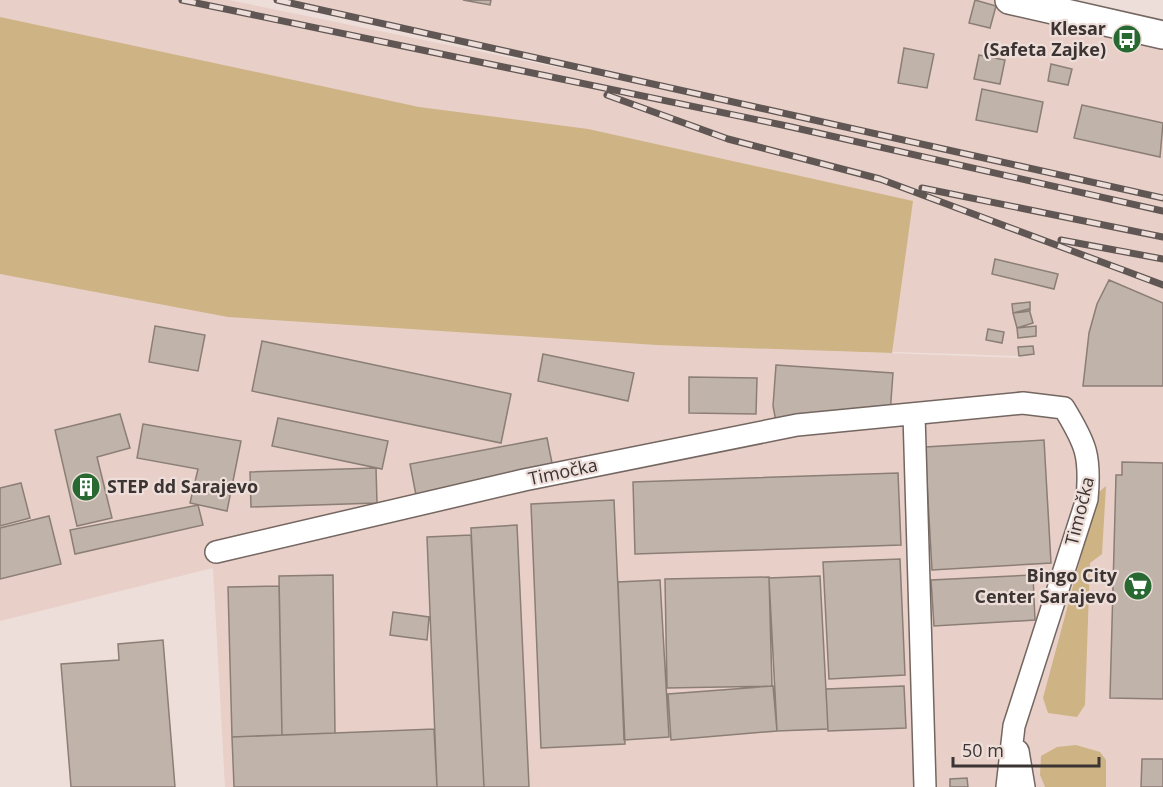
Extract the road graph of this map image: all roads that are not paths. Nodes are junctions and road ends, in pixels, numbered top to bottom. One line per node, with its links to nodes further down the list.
1 (1009, 0): 2 (main road)
2 (1052, 5): 3 (main road)
3 (1163, 36)
4 (915, 414): 5 (street, Timočka); 6 (street, Timočka); 7 (street)
5 (216, 552)
6 (1014, 726): 8 (street, Timočka); 9 (street, Timočka)
7 (925, 787)
8 (1007, 787)
9 (1024, 787)

